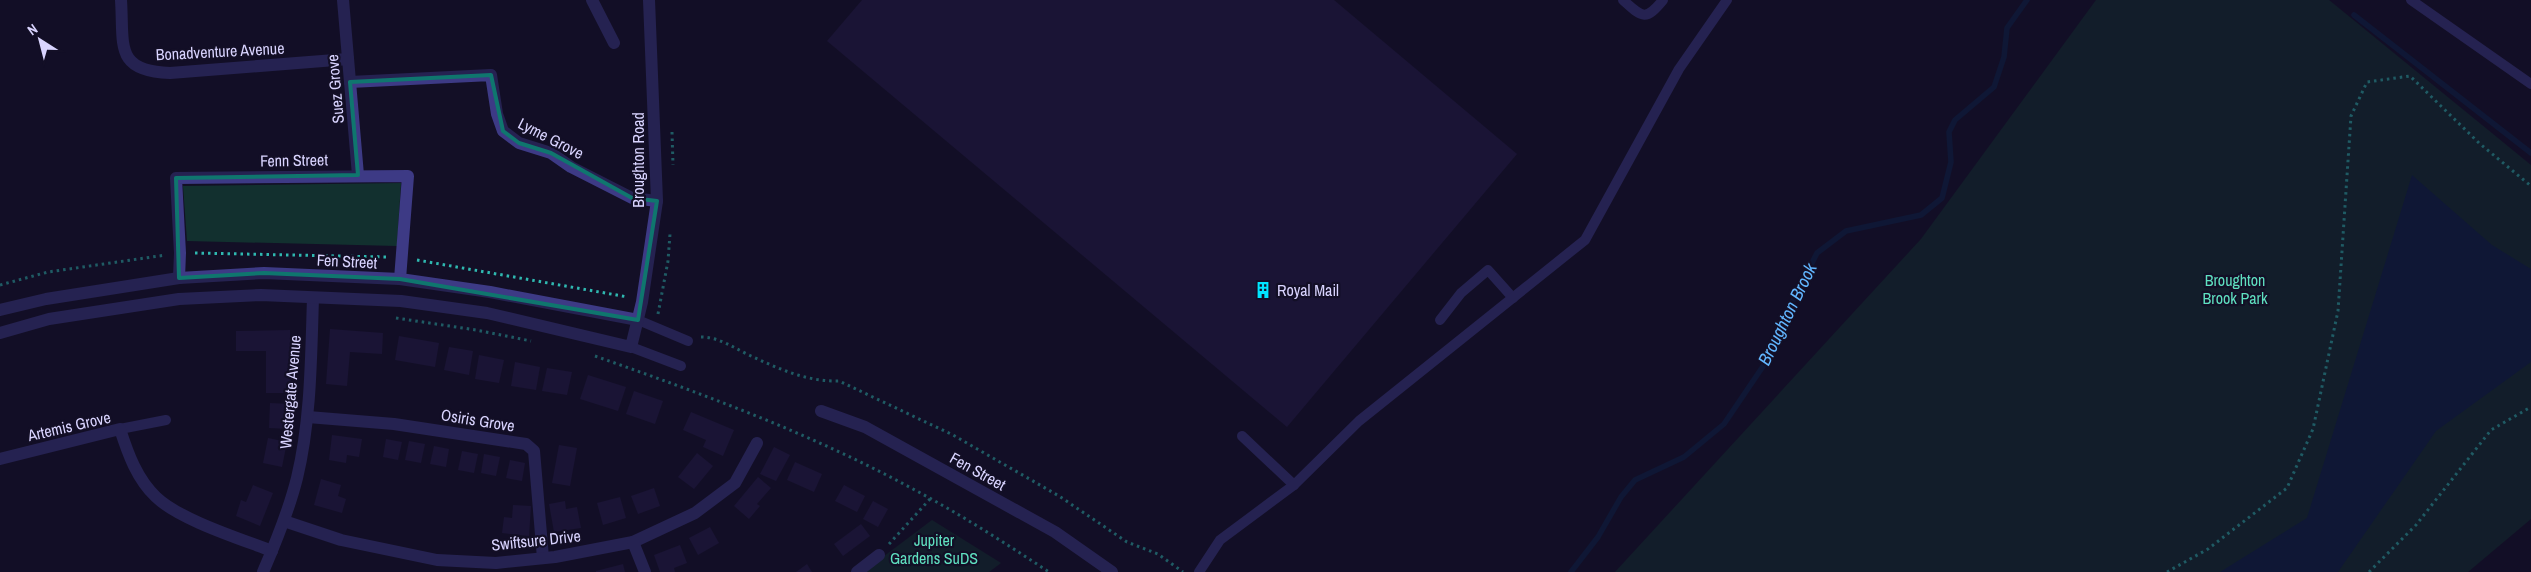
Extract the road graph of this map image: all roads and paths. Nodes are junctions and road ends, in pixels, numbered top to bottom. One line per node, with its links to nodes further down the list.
1 (121, 0): 10 (street, Bonadventure Avenue)
2 (343, 0): 10 (street, Suez Grove)
3 (592, 0): 9 (street)
4 (649, 0): 15 (street, Broughton Road)
5 (1623, 0): 6 (lane)
6 (1663, 0)
7 (1727, 0): 19 (lane)
8 (2411, 0): 12 (lane)
9 (614, 43)
10 (348, 59): 11 (street, Suez Grove)
11 (350, 82): 13 (street, Suez Grove); 15 (street, Lyme Grove)
12 (2531, 84)
13 (358, 175): 16 (street, Fenn Street); 17 (street, Fenn Street)
14 (2531, 186): 52 (path)
15 (657, 201): 22 (street, Broughton Road)
16 (179, 278): 17 (street, Fen Street); 20 (street, Fen Street)
17 (400, 279): 22 (street, Fen Street)
18 (313, 298): 24 (street); 27 (street); 32 (street, Westergate Avenue)
19 (1513, 298): 23 (lane); 38 (lane)
20 (0, 308)
21 (392, 318): 26 (path)
22 (638, 320): 25 (lane, Fen Street); 27 (street, Broughton Road)
23 (1440, 320)
24 (0, 333)
25 (686, 340): 50 (path)
26 (534, 342)
27 (631, 347): 29 (lane)
28 (592, 355): 39 (path)
29 (681, 366)
30 (2531, 407): 53 (path)
31 (821, 411): 49 (street, Fen Street)
32 (308, 417): 40 (street, Westergate Avenue); 44 (street, Osiris Grove)
33 (166, 420): 34 (lane)
34 (120, 429): 37 (street, Artemis Grove); 42 (street, Artemis Grove)
35 (1242, 436): 38 (lane)
36 (757, 444): 41 (street, Swiftsure Drive)
37 (0, 459)
38 (1294, 485): 51 (lane)
39 (930, 499): 43 (path); 48 (path)
40 (284, 521): 42 (street, Westergate Avenue); 44 (street, Swiftsure Drive)
41 (633, 542): 44 (street, Swiftsure Drive); 46 (street)
42 (272, 551): 45 (street, Westergate Avenue)
43 (879, 555): 47 (street)
44 (543, 558)
45 (263, 572)
46 (645, 572)
47 (857, 572)
48 (1049, 572)
49 (1112, 572)
50 (1183, 572)
51 (1199, 572)
52 (2167, 572)
53 (2369, 572)

